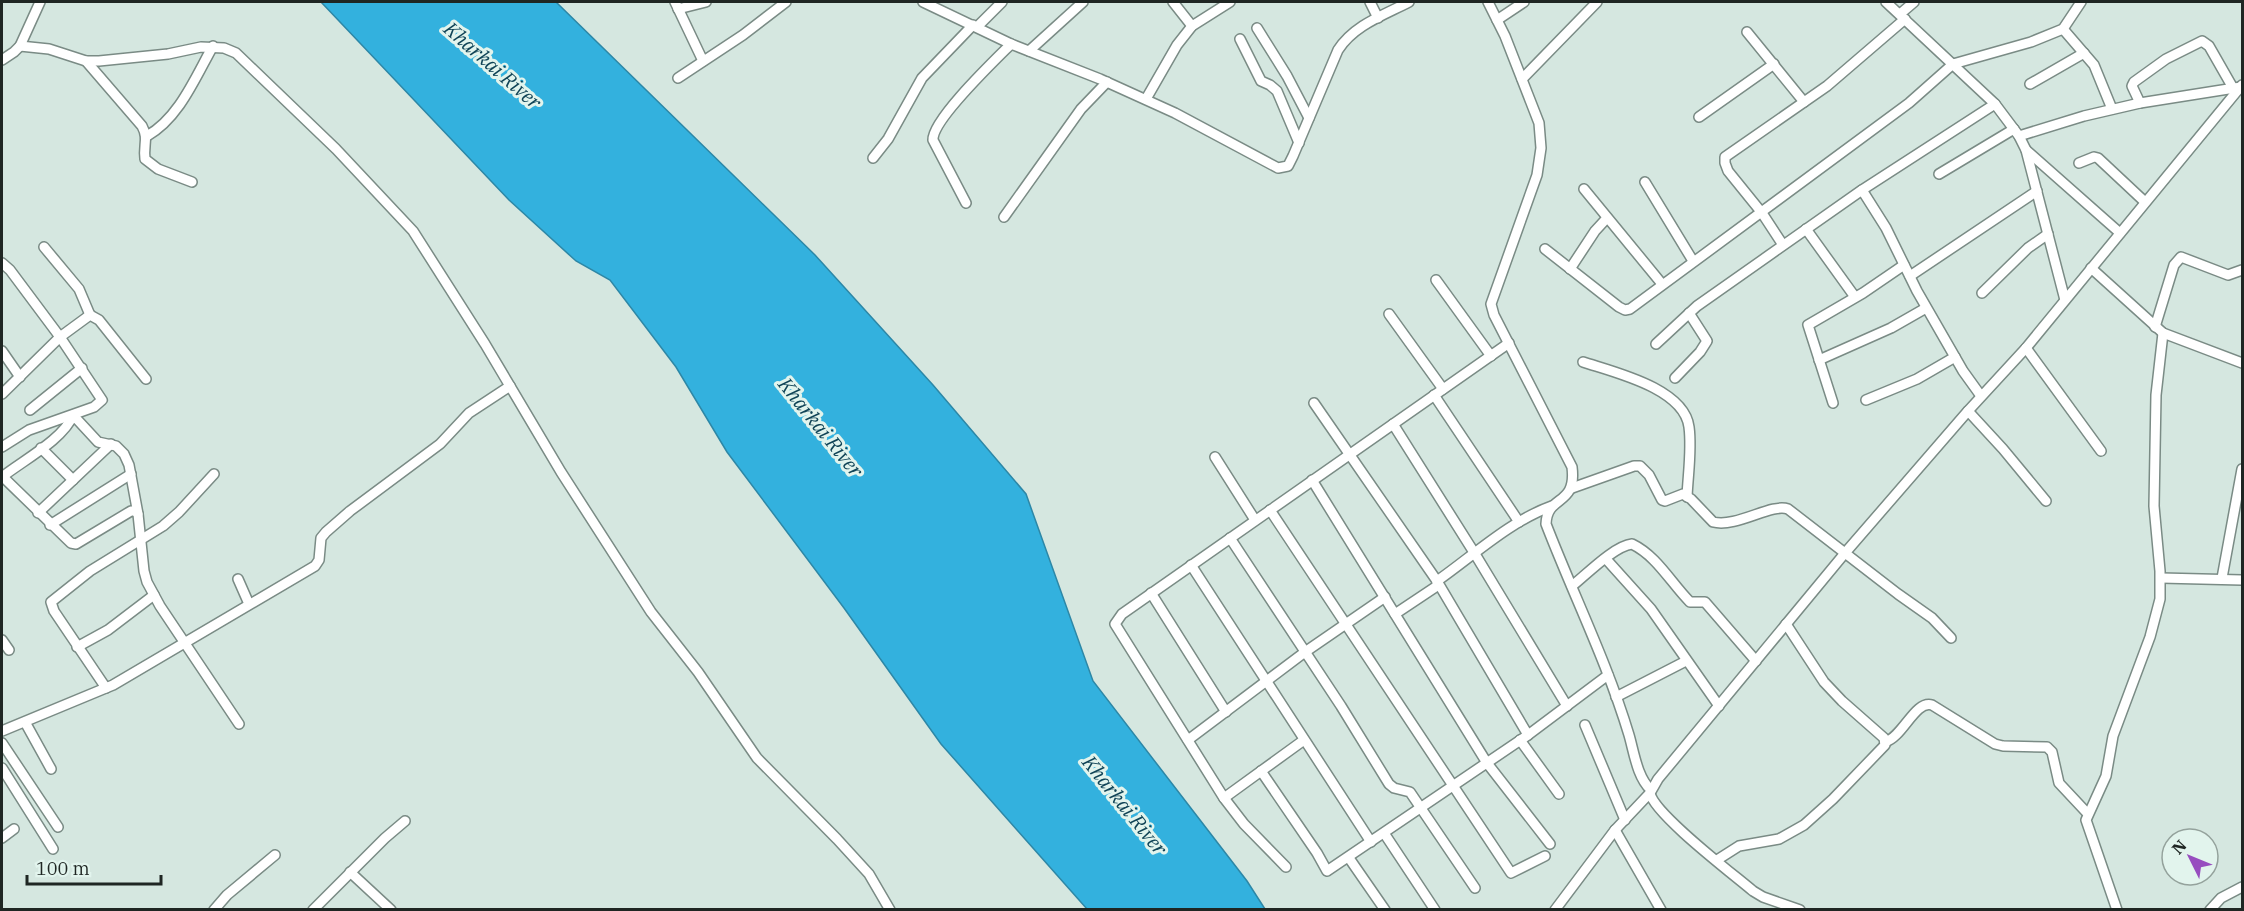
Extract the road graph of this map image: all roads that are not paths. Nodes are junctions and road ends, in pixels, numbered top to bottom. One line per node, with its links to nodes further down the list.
1 (40, 2): 30 (street)
2 (706, 2): 18 (street)
3 (786, 2): 36 (street)
4 (923, 2): 19 (street)
5 (946, 2): 19 (street)
6 (1002, 2): 23 (street)
7 (1083, 2): 32 (street)
8 (1173, 2): 24 (street)
9 (1230, 2): 24 (street)
10 (1370, 2): 21 (street)
11 (1409, 2): 21 (street)
12 (1488, 2): 22 (street)
13 (1524, 2): 22 (street)
14 (1597, 2): 40 (street)
15 (1886, 2): 20 (street)
16 (1914, 2): 20 (street)
17 (2080, 2): 26 (street)
18 (676, 5): 36 (street)
19 (939, 9): 23 (street)
20 (1902, 17): 38 (street); 45 (street)
21 (1378, 18): 50 (street)
22 (1497, 20): 40 (street)
23 (975, 26): 29 (street); 55 (street)
24 (1192, 26): 44 (street)
25 (1257, 28): 50 (street)
26 (2063, 29): 33 (street); 38 (street)
27 (1747, 32): 37 (street)
28 (1240, 39): 53 (street)
29 (1011, 44): 32 (street); 64 (street)
30 (20, 46): 34 (street); 35 (street)
31 (213, 46): 35 (street); 52 (street); 105 (street)
32 (1029, 51): 41 (street)
33 (2084, 53): 42 (street); 48 (street)
34 (2, 60)
35 (86, 60): 52 (street)
36 (703, 61): 39 (street)
37 (1774, 64): 45 (street); 49 (street)
38 (1953, 64): 47 (street); 65 (street)
39 (678, 78)
40 (1522, 79): 92 (street)
41 (1107, 82): 44 (street); 66 (street)
42 (2030, 84)
43 (2239, 87): 46 (street); 46 (street); 63 (street)
44 (1146, 99): 53 (street)
45 (1804, 102): 65 (street)
46 (2140, 103): 48 (street)
47 (1995, 104): 51 (street); 61 (street)
48 (2112, 110): 51 (street)
49 (1699, 117)
50 (1309, 118): 53 (street)
51 (2017, 133): 54 (street); 57 (street)
52 (147, 136): 58 (street)
53 (1299, 143)
54 (2026, 150): 62 (street); 69 (street)
55 (873, 158)
56 (2079, 163): 63 (street)
57 (1939, 174)
58 (192, 182)
59 (1645, 182): 74 (street)
60 (1584, 189): 67 (street)
61 (1862, 190): 68 (street); 76 (street)
62 (2037, 191): 70 (street); 80 (street)
63 (2145, 202): 69 (street)
64 (966, 203)
65 (1762, 213): 71 (street); 74 (street)
66 (1004, 217)
67 (1607, 218): 78 (street); 82 (street)
68 (1806, 230): 71 (street); 84 (street)
69 (2120, 232): 77 (street)
70 (2048, 234): 83 (street); 85 (street)
71 (1783, 245): 87 (street)
72 (44, 246): 89 (street)
73 (1545, 249): 78 (street)
74 (1694, 261): 82 (street)
75 (2, 263): 91 (street)
76 (1904, 265): 80 (street); 84 (street)
77 (2091, 268): 85 (street); 90 (street)
78 (1570, 269): 82 (street)
79 (2242, 270): 90 (street)
80 (1910, 276): 86 (street)
81 (1436, 280): 96 (street)
82 (1662, 284)
83 (1982, 293)
84 (1855, 297): 98 (street)
85 (2066, 300): 94 (street)
86 (1926, 308): 97 (street); 98 (street)
87 (1689, 313): 93 (street); 103 (street)
88 (1389, 314): 106 (street)
89 (90, 315): 91 (street); 104 (street)
90 (2159, 330): 100 (street); 144 (street)
91 (60, 337): 101 (street); 102 (street)
92 (1509, 343): 96 (street); 128 (street)
93 (1656, 344)
94 (2026, 348): 108 (street); 119 (street)
95 (2, 351): 102 (street)
96 (1491, 356): 106 (street)
97 (1955, 357): 108 (street); 109 (street)
98 (1819, 360): 111 (street)
99 (1582, 363): 129 (street)
100 (2242, 363)
101 (82, 369): 112 (street); 114 (street)
102 (20, 377): 107 (street)
103 (1675, 378)
104 (146, 379)
105 (510, 386): 153 (street); 212 (street)
106 (1439, 392): 115 (street); 136 (street)
107 (2, 394)
108 (1981, 396): 113 (street)
109 (1866, 400)
110 (1314, 403): 120 (street)
111 (1833, 403)
112 (30, 410)
113 (1968, 411): 130 (street); 140 (street)
114 (73, 415): 116 (street); 117 (street); 118 (street)
115 (1393, 424): 120 (street); 141 (street)
116 (111, 444): 123 (street); 126 (street)
117 (2, 447)
118 (41, 448): 125 (street); 126 (street)
119 (2101, 451)
120 (1350, 454): 127 (street); 148 (street)
121 (1215, 458): 135 (street)
122 (2242, 469): 145 (street)
123 (131, 474): 134 (street); 137 (street)
124 (214, 474): 139 (street)
125 (2, 477): 133 (street)
126 (73, 480): 133 (street)
127 (1312, 480): 132 (street); 152 (street)
128 (1572, 488): 129 (street); 131 (street)
129 (1687, 496): 140 (street)
130 (2046, 501)
131 (1552, 506): 136 (street); 149 (street)
132 (1270, 510): 135 (street); 155 (street)
133 (38, 513): 137 (street)
134 (138, 514): 137 (street); 139 (street)
135 (1256, 520): 138 (street)
136 (1520, 522): 141 (street)
137 (50, 525)
138 (1230, 538): 143 (street); 162 (street)
139 (141, 540): 151 (street); 160 (street)
140 (1845, 553): 156 (street); 157 (street)
141 (1476, 554): 148 (street); 169 (street)
142 (1606, 559): 149 (street); 163 (street); 164 (street)
143 (1191, 565): 150 (street); 166 (street)
144 (2161, 578): 145 (street); 190 (street)
145 (2222, 578): 147 (street)
146 (238, 579): 153 (street)
147 (2242, 580)
148 (1437, 581): 154 (street); 176 (street)
149 (1572, 586): 165 (street)
150 (1151, 593): 171 (street); 177 (street)
151 (154, 595): 159 (street); 160 (street)
152 (1385, 597): 154 (street); 155 (street)
153 (249, 604): 159 (street)
154 (1395, 614): 181 (street)
155 (1345, 624): 162 (street); 185 (street)
156 (1786, 624): 164 (street); 179 (street)
157 (1950, 638)
158 (2, 640): 161 (street)
159 (185, 643): 167 (street); 173 (street)
160 (77, 647): 167 (street)
161 (9, 650)
162 (1305, 652): 166 (street); 189 (street)
163 (1686, 661): 168 (street); 170 (street)
164 (1756, 661): 170 (street)
165 (1608, 675): 168 (street); 169 (street)
166 (1266, 682): 171 (street); 178 (street)
167 (106, 688): 172 (street)
168 (1616, 697): 186 (street)
169 (1567, 706): 176 (street)
170 (1719, 706): 186 (street)
171 (1226, 712): 177 (street)
172 (25, 722): 175 (street); 183 (street)
173 (239, 724)
174 (1585, 725): 191 (street)
175 (2, 731)
176 (1524, 738): 181 (street); 187 (street)
177 (1188, 740): 188 (street)
178 (1304, 740): 184 (street); 198 (street)
179 (1885, 742): 190 (street); 204 (street)
180 (2, 743): 193 (street)
181 (1487, 763): 185 (street); 199 (street)
182 (2, 768): 200 (street)
183 (51, 769)
184 (1261, 771): 188 (street); 203 (street)
185 (1452, 786): 189 (street); 202 (street)
186 (1650, 791): 191 (street); 204 (street)
187 (1560, 794)
188 (1224, 798): 205 (street)
189 (1420, 808): 196 (street); 208 (street)
190 (2088, 814): 218 (street)
191 (1625, 820): 195 (street)
192 (405, 821): 206 (street)
193 (58, 827)
194 (14, 829): 197 (street)
195 (1615, 830): 215 (street); 216 (street)
196 (1384, 833): 198 (street); 214 (street)
197 (2, 838)
198 (1371, 842): 203 (street)
199 (1550, 844)
200 (53, 849)
201 (274, 855): 209 (street)
202 (1545, 856)
203 (1349, 858): 213 (street)
204 (1717, 860): 217 (street)
205 (1286, 867)
206 (350, 872): 210 (street); 211 (street)
207 (2242, 887): 219 (street)
208 (1476, 888)
209 (214, 909)
210 (313, 909)
211 (391, 909)
212 (890, 909)
213 (1385, 909)
214 (1435, 909)
215 (1555, 909)
216 (1661, 909)
217 (1800, 909)
218 (2116, 909)
219 (2210, 909)

